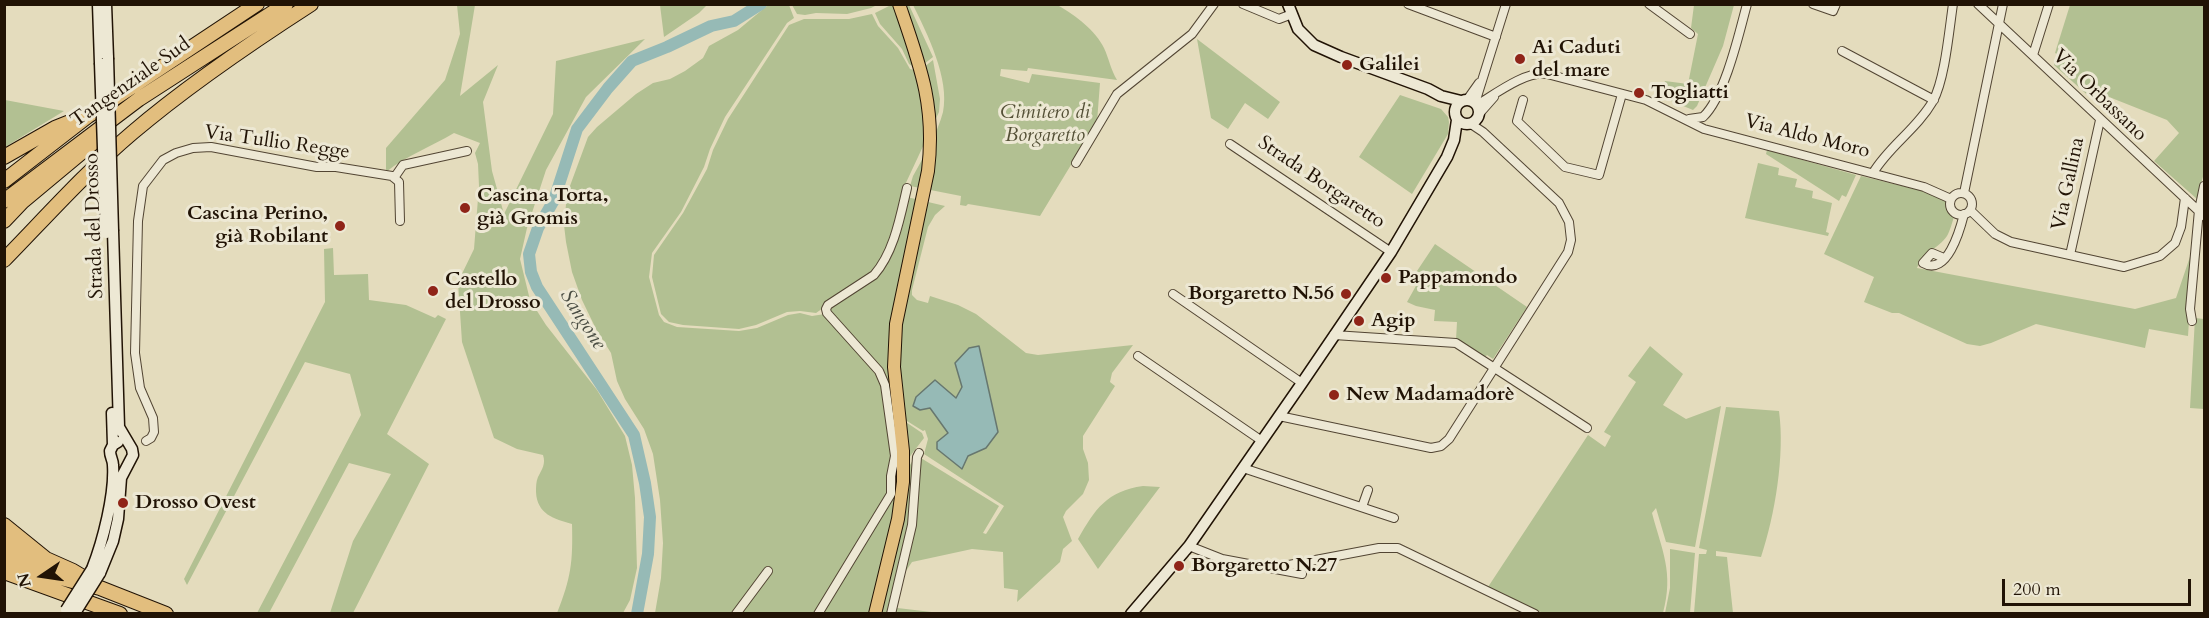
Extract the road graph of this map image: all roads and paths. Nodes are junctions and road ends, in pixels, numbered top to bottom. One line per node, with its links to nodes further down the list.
1 (98, 4): 25 (street, Strada del Drosso)
2 (106, 4): 25 (street, Strada del Drosso)
3 (257, 4): 35 (highway, Tangenziale Sud)
4 (286, 4): 30 (highway, Tangenziale Sud)
5 (311, 4): 61 (highway)
6 (899, 4): 97 (main road)
7 (1214, 4): 43 (street)
8 (1243, 4): 19 (street)
9 (1408, 4): 22 (street)
10 (1506, 4): 22 (street)
11 (1648, 4): 21 (street)
12 (1748, 4): 36 (street)
13 (1813, 4): 18 (street)
14 (1953, 4): 33 (street, Via Aldo Moro)
15 (1978, 4): 20 (street, Via Orbassano)
16 (2003, 4): 20 (street)
17 (2049, 4): 24 (street)
18 (1834, 8)
19 (1290, 10): 34 (street)
20 (1999, 22): 24 (street, Via Orbassano); 49 (street)
21 (1689, 34)
22 (1496, 37): 26 (street)
23 (1842, 51): 33 (street)
24 (2033, 55): 38 (street, Via Orbassano)
25 (104, 61): 57 (street, Strada del Drosso, bridge)
26 (1482, 80): 27 (street); 34 (street)
27 (1480, 90): 31 (street); 34 (street)
28 (1496, 94): 29 (street, Via Aldo Moro); 31 (street, Via Aldo Moro); 34 (street, Via Aldo Moro)
29 (1622, 94): 32 (street); 37 (street, Via Aldo Moro)
30 (139, 99): 52 (highway, Tangenziale Sud); 55 (highway)
31 (1487, 99): 34 (street, Via Aldo Moro)
32 (1523, 100)
33 (1934, 100): 44 (street, Via Aldo Moro)
34 (1469, 112): 58 (street, Strada Borgaretto); 66 (street)
35 (88, 116): 42 (highway); 46 (highway, Tangenziale Sud)
36 (1703, 117): 37 (street); 39 (street, Via Aldo Moro)
37 (1685, 119): 39 (street, Via Aldo Moro)
38 (2100, 120): 50 (street, Via Orbassano); 59 (street, Via Gallina)
39 (1720, 132): 44 (street, Via Aldo Moro)
40 (1230, 144): 58 (street, Strada Borgaretto)
41 (466, 151): 45 (street)
42 (4, 157)
43 (1076, 163)
44 (1873, 173): 51 (street)
45 (394, 178): 56 (street); 70 (street, Via Tullio Regge)
46 (4, 181)
47 (2205, 186): 54 (street)
48 (907, 188): 96 (street)
49 (1964, 193): 51 (street); 53 (street)
50 (2185, 198): 54 (street, Via Orbassano); 59 (street)
51 (1951, 199): 53 (street)
52 (4, 201)
53 (1967, 212): 59 (street); 60 (street)
54 (2202, 213): 63 (street)
55 (4, 221)
56 (400, 221)
57 (109, 232): 72 (street, Strada del Drosso); 73 (street, Strada del Drosso)
58 (1391, 252): 64 (street, Strada Borgaretto)
59 (2070, 255)
60 (1944, 258)
61 (4, 260)
62 (1173, 294): 67 (street)
63 (2192, 321)
64 (1334, 335): 66 (street); 67 (street, Strada Borgaretto)
65 (1138, 356): 71 (street)
66 (1494, 368): 68 (street); 69 (street)
67 (1302, 384): 68 (street, Strada Borgaretto)
68 (1279, 416): 71 (street, Strada Borgaretto)
69 (1587, 428)
70 (146, 441)
71 (1262, 441): 77 (street, Strada Borgaretto)
72 (128, 444): 73 (street); 76 (street)
73 (113, 445): 75 (street)
74 (919, 453): 98 (street)
75 (113, 461): 76 (street); 86 (street)
76 (128, 463): 86 (street)
77 (1243, 468): 79 (street); 83 (street, Strada Borgaretto)
78 (1368, 490): 79 (street)
79 (1362, 507): 80 (street)
80 (1394, 518)
81 (4, 525): 91 (highway)
82 (4, 541): 91 (highway)
83 (1189, 546): 85 (street); 99 (street, Strada Borgaretto)
84 (4, 558): 91 (highway)
85 (1273, 568): 89 (street); 100 (street)
86 (96, 571): 92 (street, bridge)
87 (768, 571): 95 (street)
88 (4, 573): 93 (highway)
89 (1302, 574)
90 (4, 581): 93 (highway)
91 (100, 588): 94 (highway)
92 (69, 613)
93 (118, 614)
94 (166, 614)
95 (736, 614)
96 (818, 614)
97 (875, 614)
98 (891, 614)
99 (1131, 614)
100 (1535, 614)

